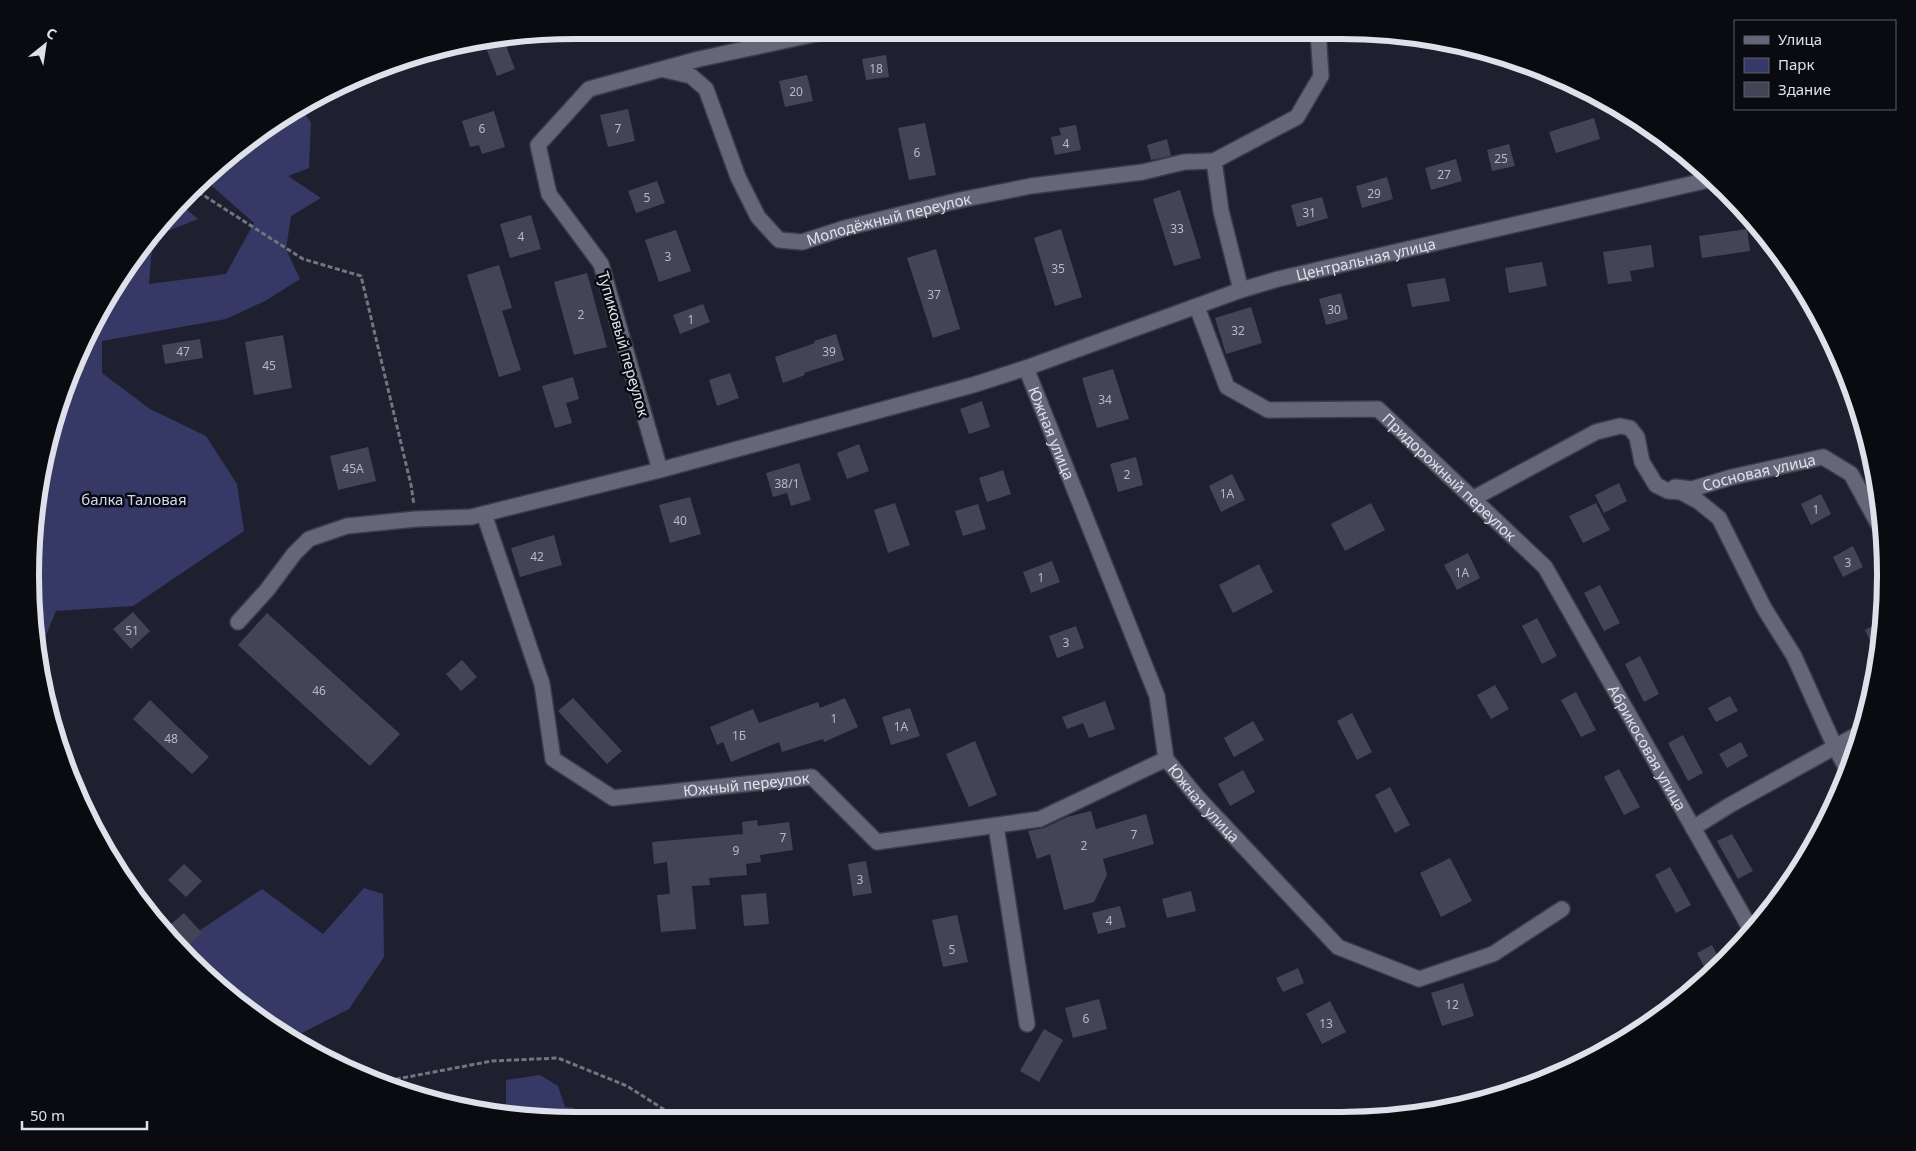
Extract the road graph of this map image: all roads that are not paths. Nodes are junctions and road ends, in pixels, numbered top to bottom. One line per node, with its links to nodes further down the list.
1 (792, 39): 3 (street)
2 (1319, 39): 4 (street)
3 (661, 69): 4 (street, Молодёжный переулок); 9 (street, Тупиковый переулок)
4 (1214, 161): 6 (street)
5 (1704, 181): 6 (street, Центральная улица)
6 (1241, 290): 7 (street, Центральная улица)
7 (1197, 307): 8 (street, Центральная улица); 11 (street, Придорожный переулок)
8 (1026, 368): 9 (street, Центральная улица); 18 (street, Южная улица)
9 (660, 470): 12 (street, Центральная улица)
10 (1659, 487): 11 (street); 13 (street, Сосновая улица); 17 (street)
11 (1474, 498): 14 (street, Придорожный переулок)
12 (484, 514): 15 (street, Центральная улица); 20 (street, Южный переулок)
13 (1874, 516)
14 (1545, 567): 21 (street, Абрикосовая улица)
15 (238, 622)
16 (1852, 737): 17 (street)
17 (1835, 747): 19 (street); 21 (street)
18 (1166, 759): 20 (street, Южный переулок); 22 (street, Южная улица)
19 (1843, 762)
20 (996, 826): 24 (street)
21 (1693, 828): 23 (street, Абрикосовая улица)
22 (1562, 909)
23 (1748, 924)
24 (1027, 1024)

